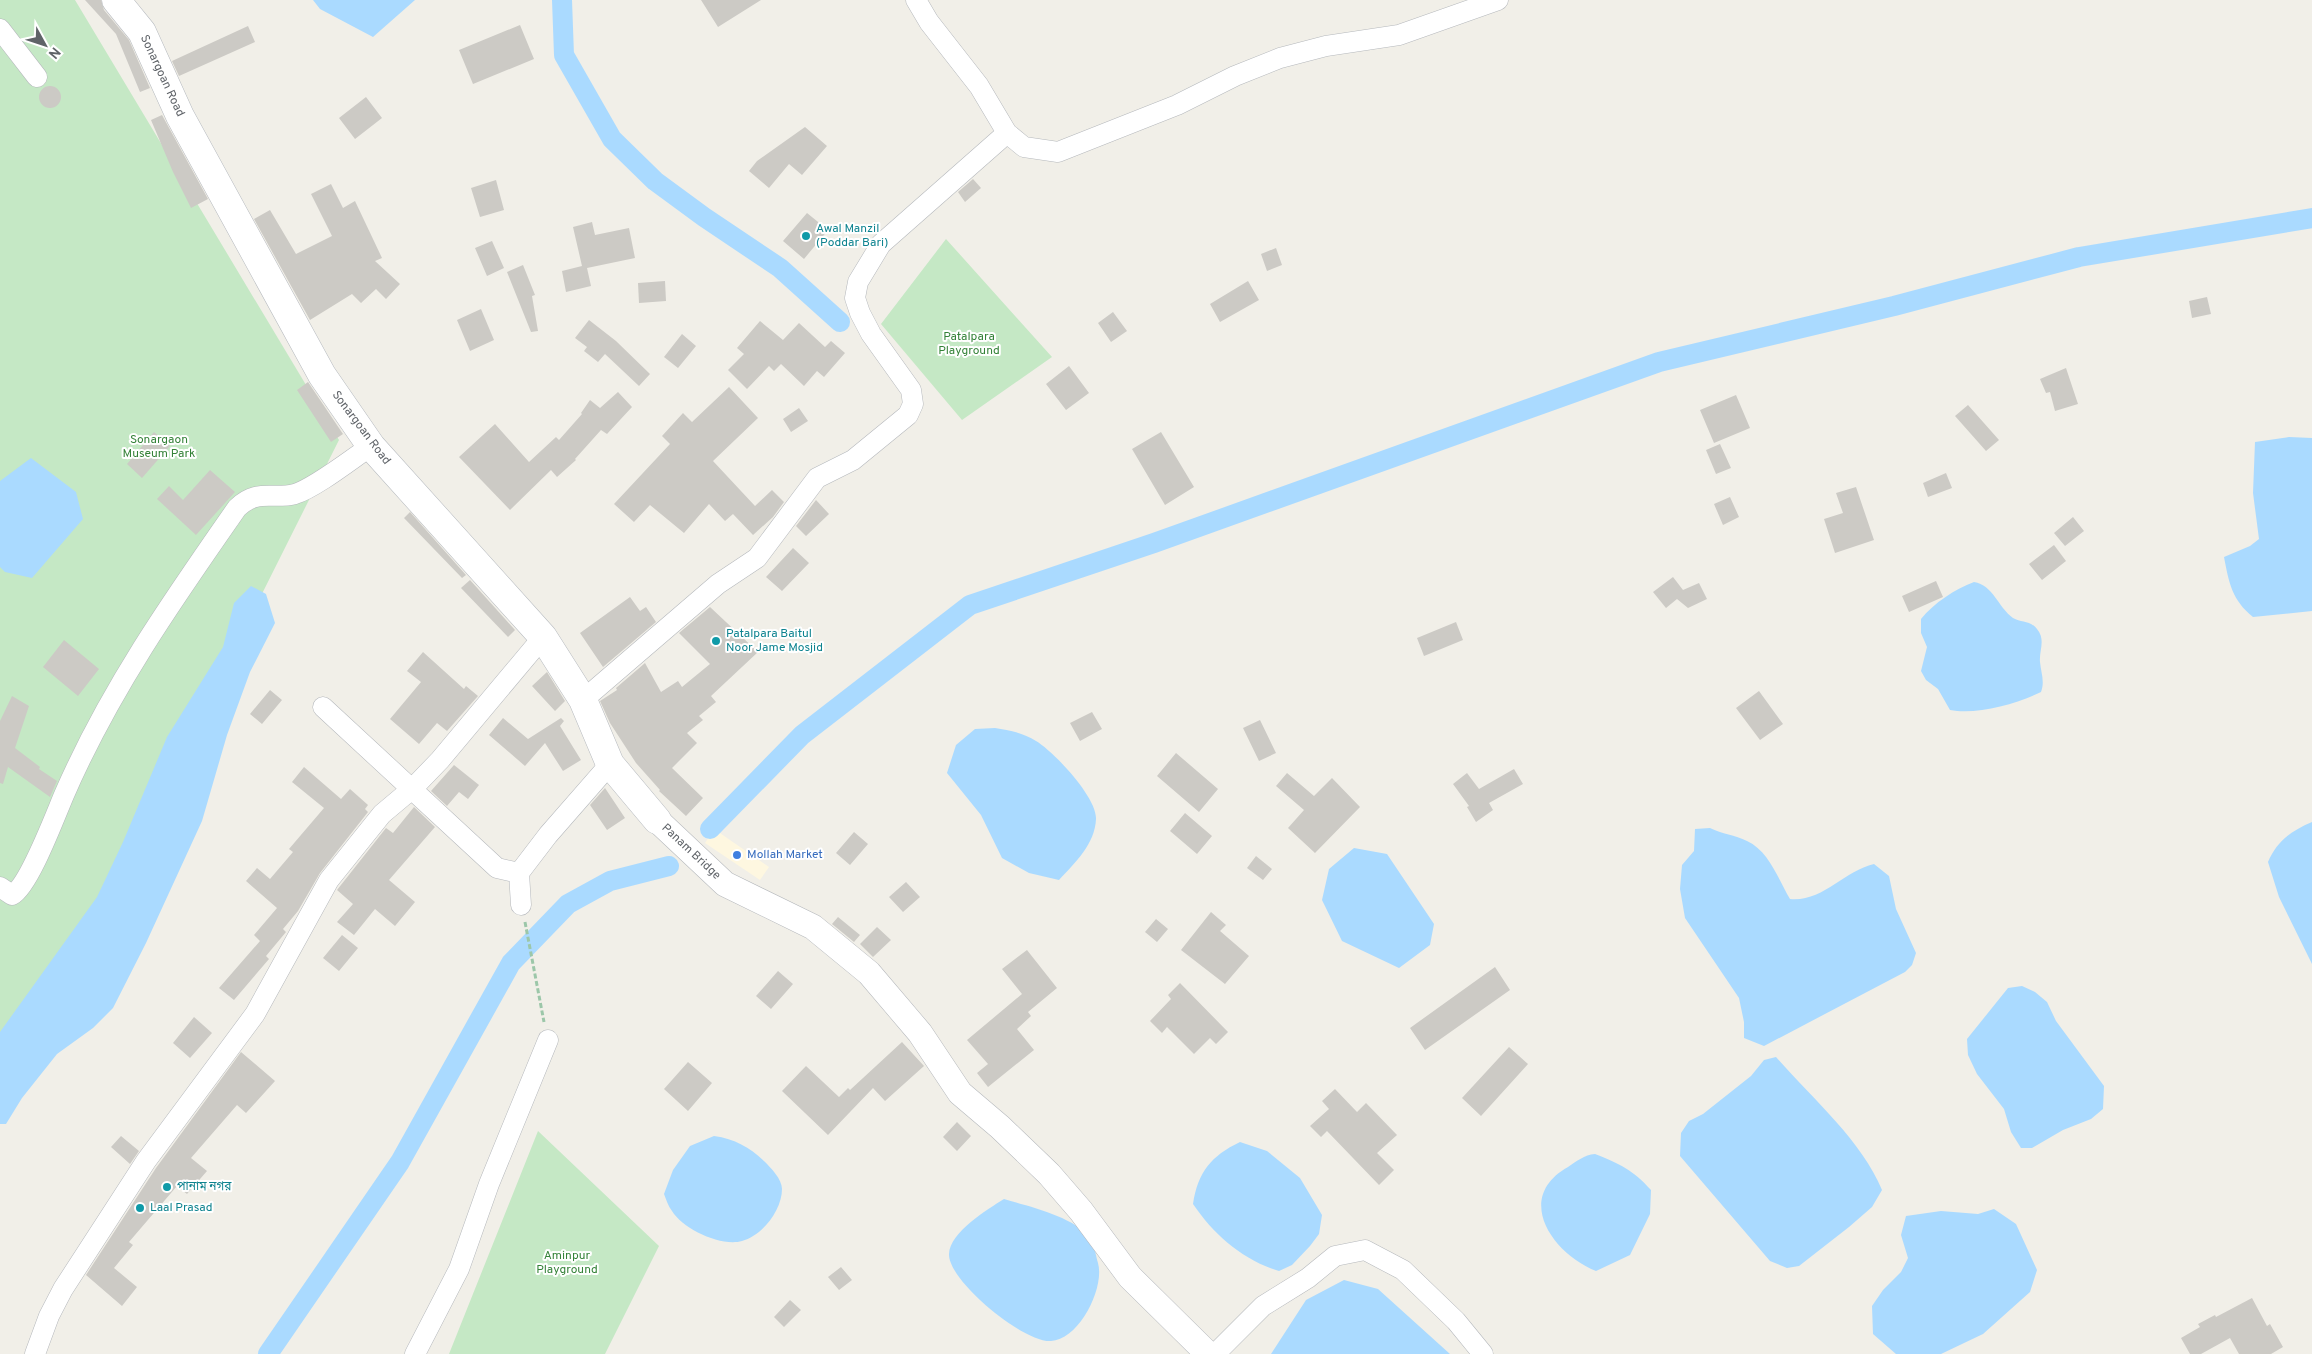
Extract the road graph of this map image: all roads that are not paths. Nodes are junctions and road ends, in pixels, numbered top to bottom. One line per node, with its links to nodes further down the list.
1 (116, 0): 7 (main road, Sonargoan Road)
2 (916, 0): 6 (street)
3 (1498, 0): 6 (street)
4 (0, 29): 5 (street)
5 (37, 77)
6 (1007, 133): 9 (street)
7 (372, 446): 8 (main road, Sonargoan Road); 15 (street)
8 (543, 637): 9 (main road, Sonargoan Road); 12 (street)
9 (583, 700): 11 (main road, Sonargoan Road)
10 (323, 707): 12 (street)
11 (610, 764): 13 (main road, Sonargoan Road); 14 (street)
12 (413, 788): 14 (street); 18 (street)
13 (657, 820): 20 (street, Panam Bridge)
14 (519, 873): 16 (street)
15 (0, 887)
16 (521, 905)
17 (548, 1040): 19 (street)
18 (35, 1354)
19 (415, 1354)
20 (1208, 1354)
21 (1215, 1354): 22 (street)
22 (1483, 1354)

